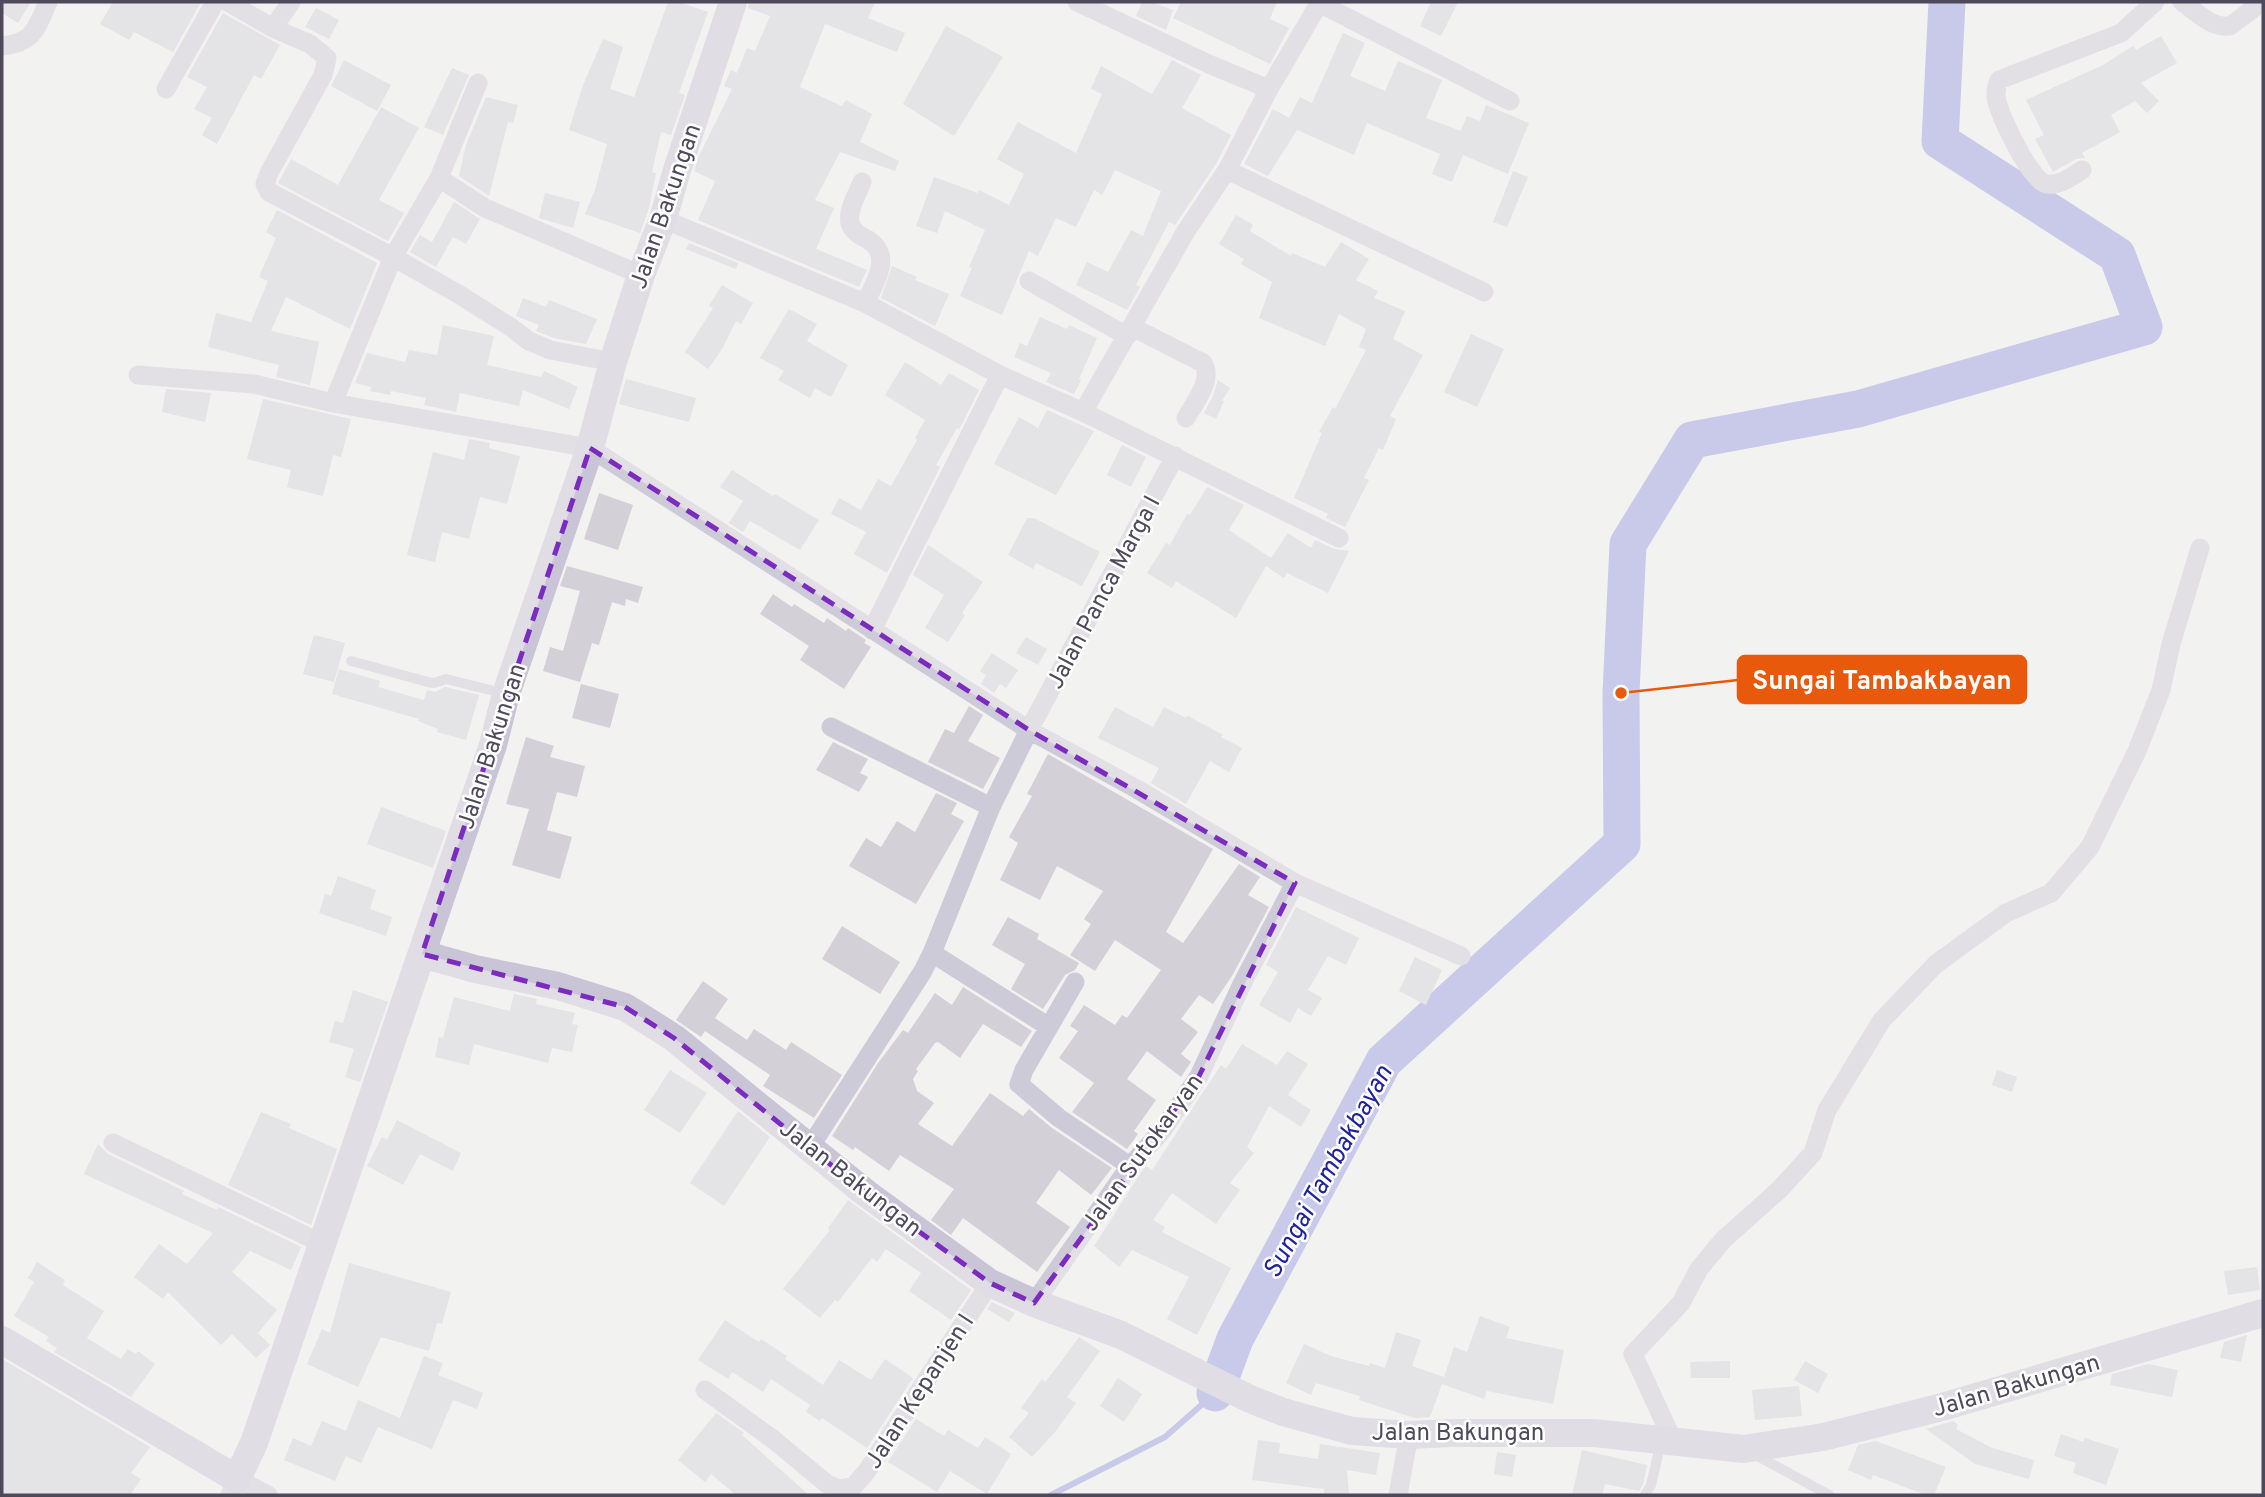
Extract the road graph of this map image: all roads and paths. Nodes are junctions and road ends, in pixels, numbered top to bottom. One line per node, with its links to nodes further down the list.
1 (48, 2): 13 (street)
2 (215, 2): 15 (street)
3 (228, 2): 12 (street)
4 (290, 2): 12 (street)
5 (733, 2): 22 (main road, Jalan Bakungan)
6 (1077, 2): 11 (street)
7 (1320, 2): 16 (street); 17 (street)
8 (2155, 2): 19 (street)
9 (2182, 2): 10 (street)
10 (2261, 6)
11 (1115, 10): 16 (street)
12 (273, 28): 23 (street)
13 (2, 46)
14 (478, 83): 20 (street)
15 (166, 89)
16 (1269, 89): 18 (street)
17 (1510, 101)
18 (1227, 170): 26 (street); 28 (street)
19 (2082, 170)
20 (439, 178): 23 (street); 24 (street)
21 (862, 182): 27 (street)
22 (663, 219): 24 (main road, Jalan Bakungan); 27 (street)
23 (393, 257): 29 (street); 32 (street)
24 (641, 275): 29 (main road, Jalan Bakungan)
25 (1029, 281): 28 (street)
26 (1483, 292)
27 (865, 303): 31 (street)
28 (1130, 332): 33 (street); 34 (street)
29 (613, 362): 35 (main road, Jalan Bakungan)
30 (138, 375): 32 (street)
31 (1000, 375): 33 (street); 39 (street)
32 (332, 403): 35 (street)
33 (1083, 412): 36 (street)
34 (1186, 418)
35 (590, 448): 39 (street); 41 (main road, Jalan Bakungan)
36 (1175, 456): 37 (street); 43 (street, Jalan Panca Marga I)
37 (1339, 538)
38 (2200, 548): 61 (street)
39 (872, 630): 43 (street)
40 (351, 661): 41 (lane)
41 (506, 694): 47 (main road, Jalan Bakungan)
42 (831, 727): 44 (street)
43 (1029, 730): 44 (street, Jalan Panca Marga I); 45 (street)
44 (991, 807): 46 (street, Jalan Panca Marga I)
45 (1295, 883): 48 (street); 53 (street, Jalan Sutokaryan)
46 (932, 953): 50 (street); 52 (street, Jalan Panca Marga I)
47 (422, 954): 52 (main road, Jalan Bakungan); 54 (main road)
48 (1461, 956)
49 (1076, 982): 50 (street)
50 (1049, 1027): 53 (street)
51 (113, 1143): 54 (street)
52 (810, 1147): 55 (main road, Jalan Bakungan)
53 (1130, 1166): 56 (street, Jalan Sutokaryan)
54 (323, 1244): 63 (main road)
55 (990, 1283): 56 (main road, Jalan Bakungan); 59 (street, Jalan Kepanjen I)
56 (1034, 1303): 60 (main road, Jalan Bakungan)
57 (2263, 1313): 62 (main road, Jalan Bakungan)
58 (2, 1340): 63 (main road)
59 (705, 1390)
60 (1409, 1435): 61 (main road, Jalan Bakungan); 65 (street)
61 (1668, 1442): 62 (main road, Jalan Bakungan); 66 (lane)
62 (1744, 1449): 67 (lane)
63 (233, 1487): 64 (street)
64 (268, 1495)
65 (1398, 1495)
66 (1645, 1495)
67 (1829, 1495)

